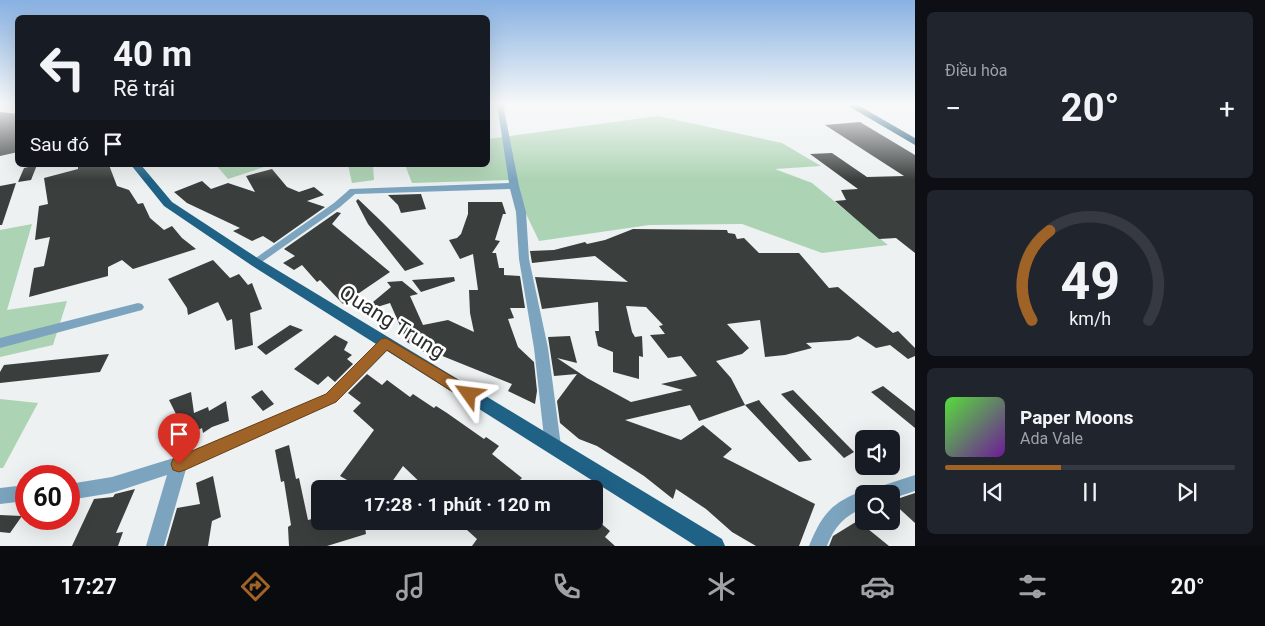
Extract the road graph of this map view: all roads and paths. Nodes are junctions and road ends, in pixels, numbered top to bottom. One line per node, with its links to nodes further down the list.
1 (504, 129): 5 (street)
2 (894, 129): 3 (highway)
3 (915, 142)
4 (138, 167): 6 (main road, Quang Trung)
5 (514, 186): 6 (street); 10 (street)
6 (254, 262): 9 (main road, Quang Trung)
7 (138, 307): 8 (street)
8 (0, 343)
9 (386, 343): 10 (main road, Quang Trung); 11 (street)
10 (553, 446): 19 (main road, Quang Trung)
11 (179, 464): 14 (street); 18 (street)
12 (915, 483): 13 (street)
13 (900, 488)
14 (80, 490)
15 (15, 494): 16 (street)
16 (0, 496)
17 (855, 503): 20 (street)
18 (156, 546)
19 (715, 546)
20 (818, 546)

